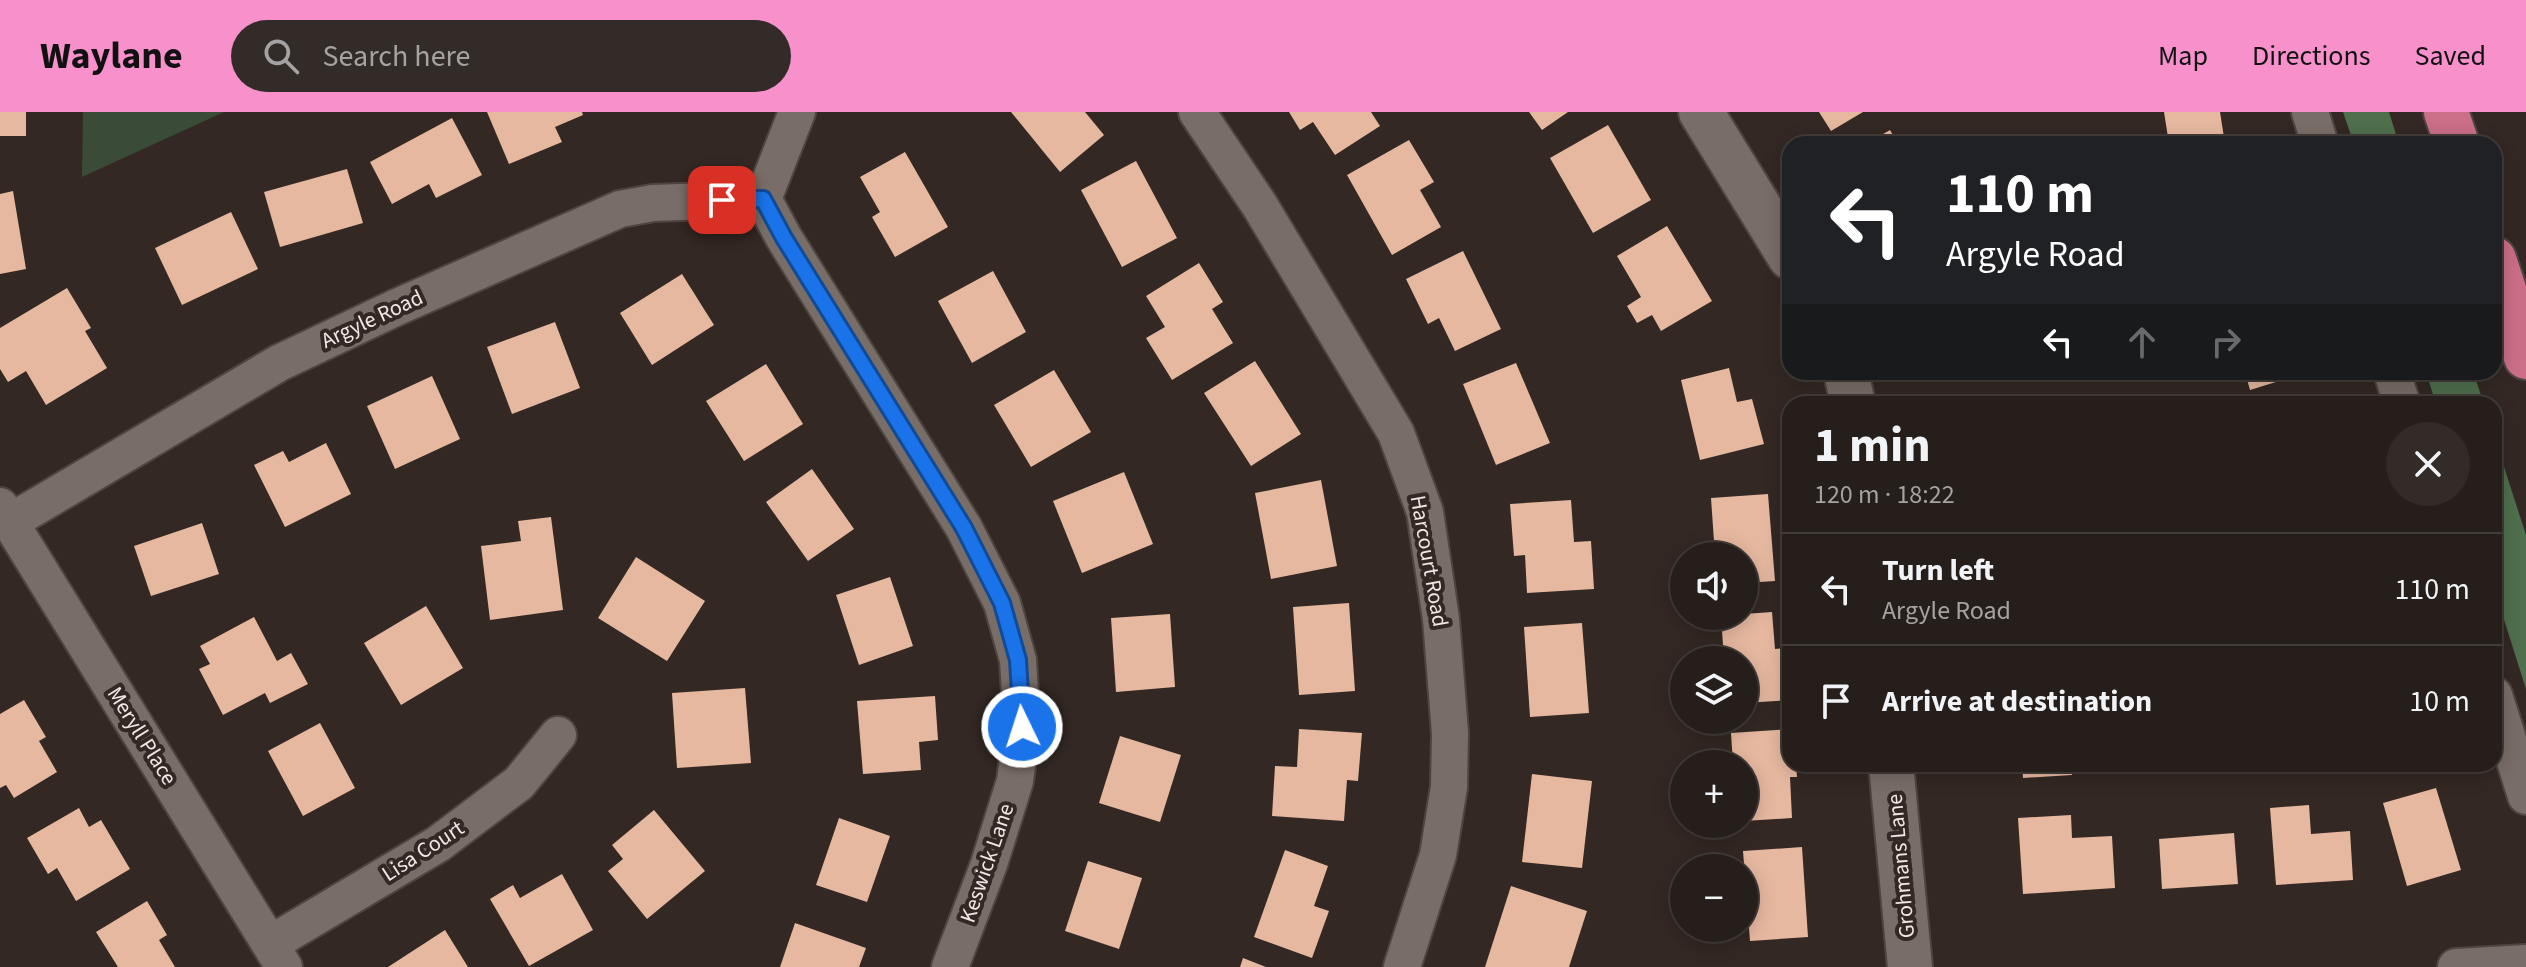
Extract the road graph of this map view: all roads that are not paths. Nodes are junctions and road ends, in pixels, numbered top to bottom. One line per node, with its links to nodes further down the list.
1 (797, 112): 8 (street)
2 (1197, 112): 20 (street, Harcourt Road)
3 (1701, 112): 9 (street)
4 (2310, 112): 6 (street)
5 (2446, 112): 7 (highway)
6 (2318, 136)
7 (2454, 136)
8 (763, 199): 12 (street, Argyle Road); 19 (street, Keswick Lane)
9 (1782, 244)
10 (2502, 284): 11 (highway)
11 (2526, 357)
12 (5, 514): 17 (street, Meryll Place)
13 (2502, 720): 16 (street)
14 (558, 735): 17 (street, Lisa Court)
15 (1892, 772): 21 (street, Grohmans Lane)
16 (2526, 796)
17 (277, 955)
18 (2526, 963): 22 (street)
19 (950, 967)
20 (1402, 967)
21 (1910, 967)
22 (2456, 967)

